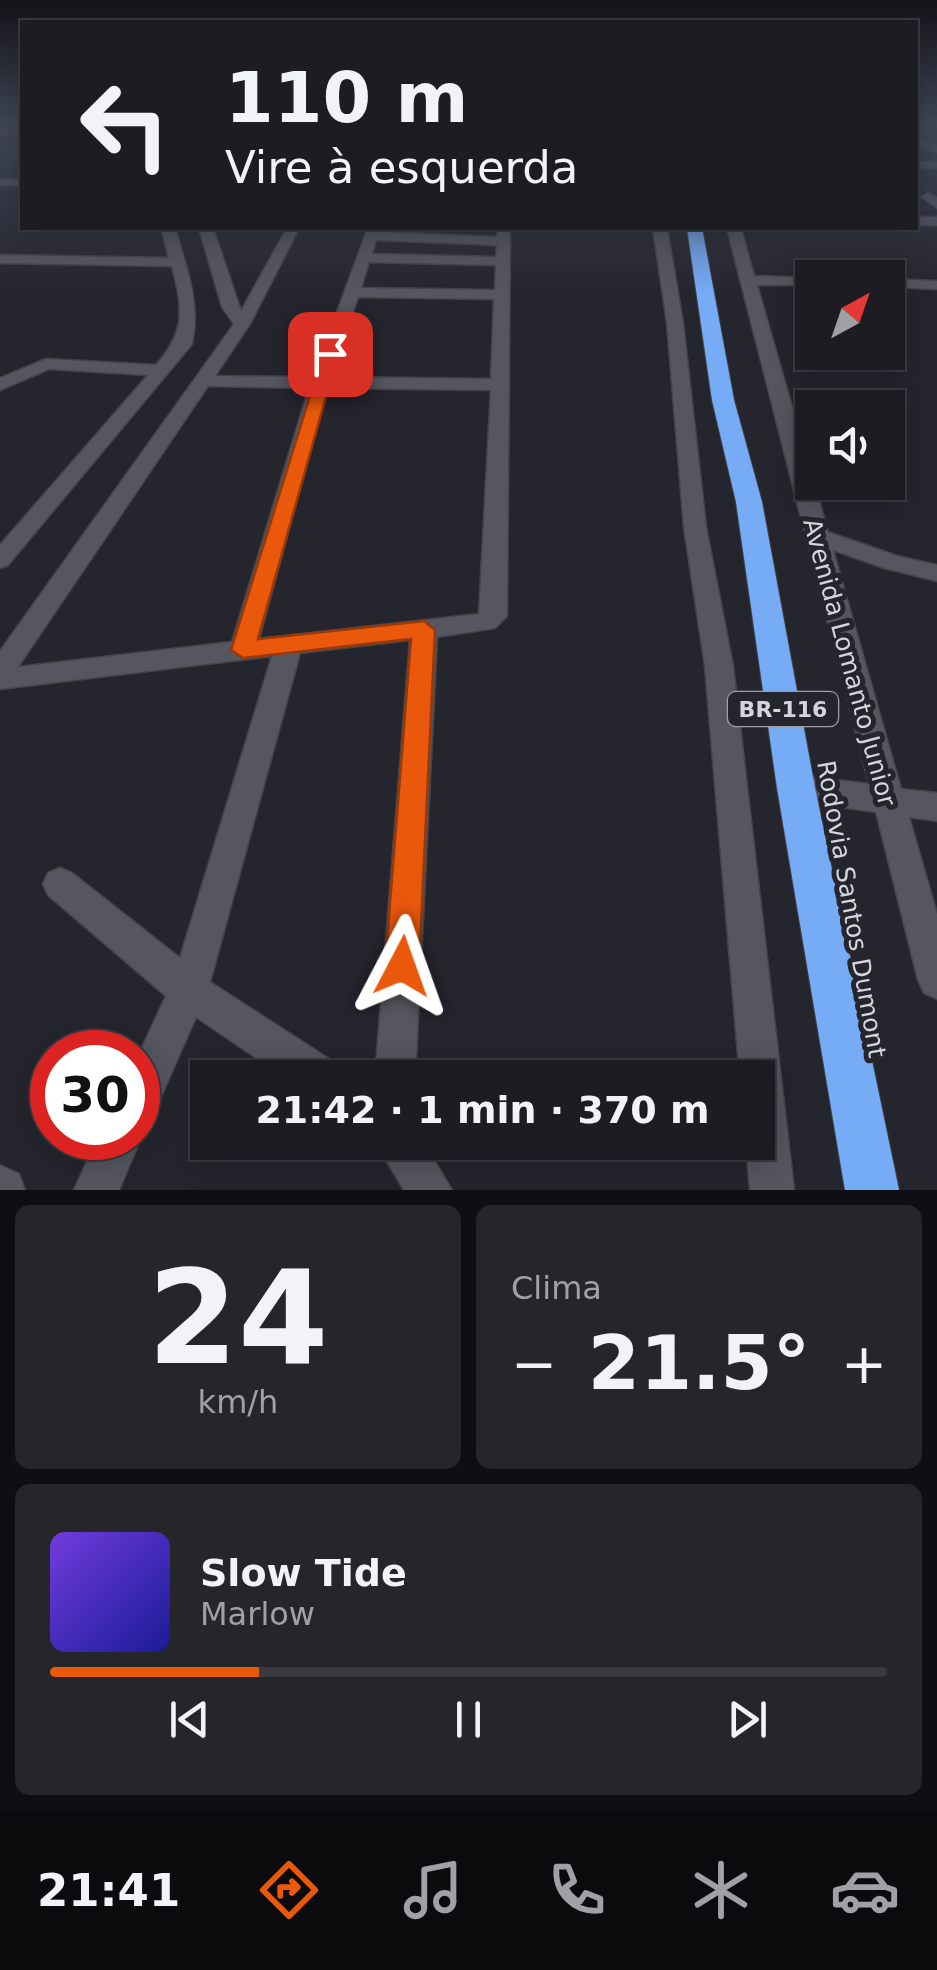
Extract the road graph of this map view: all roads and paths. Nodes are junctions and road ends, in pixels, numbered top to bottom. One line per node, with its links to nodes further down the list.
1 (168, 230): 10 (street)
2 (207, 230): 17 (street)
3 (293, 230): 17 (street)
4 (660, 230): 43 (street)
5 (694, 230): 30 (highway, Rodovia Santos Dumont / BR-116)
6 (735, 230): 11 (street, Avenida Lomanto Junior)
7 (371, 240): 8 (street); 8 (street); 15 (street)
8 (504, 243): 16 (street)
9 (0, 259): 10 (street)
10 (176, 262): 18 (street)
11 (750, 280): 12 (street); 23 (street, Avenida Lomanto Junior)
12 (795, 281)
13 (905, 283): 14 (street)
14 (937, 284)
15 (353, 292): 16 (street); 21 (street)
16 (502, 295): 22 (street)
17 (242, 324): 19 (street)
18 (161, 370): 20 (street); 24 (street)
19 (203, 381): 21 (street); 29 (street)
20 (0, 385)
21 (318, 385): 22 (street); 28 (street)
22 (498, 385): 26 (street)
23 (816, 536): 25 (street); 31 (street, Avenida Lomanto Junior)
24 (0, 560)
25 (937, 573)
26 (424, 630): 27 (street); 38 (street)
27 (289, 643): 28 (street); 35 (street)
28 (243, 650): 29 (street)
29 (0, 675)
30 (796, 788): 31 (street); 44 (highway, Rodovia Santos Dumont / BR-116)
31 (888, 802): 32 (street); 34 (street, Avenida Lomanto Junior)
32 (937, 807)
33 (60, 884): 35 (street)
34 (937, 980)
35 (189, 990): 36 (street); 37 (street)
36 (160, 1053)
37 (296, 1060)
38 (396, 1060)
39 (110, 1160): 42 (street)
40 (409, 1160): 41 (street)
41 (428, 1188)
42 (96, 1190)
43 (772, 1190)
44 (872, 1190)

